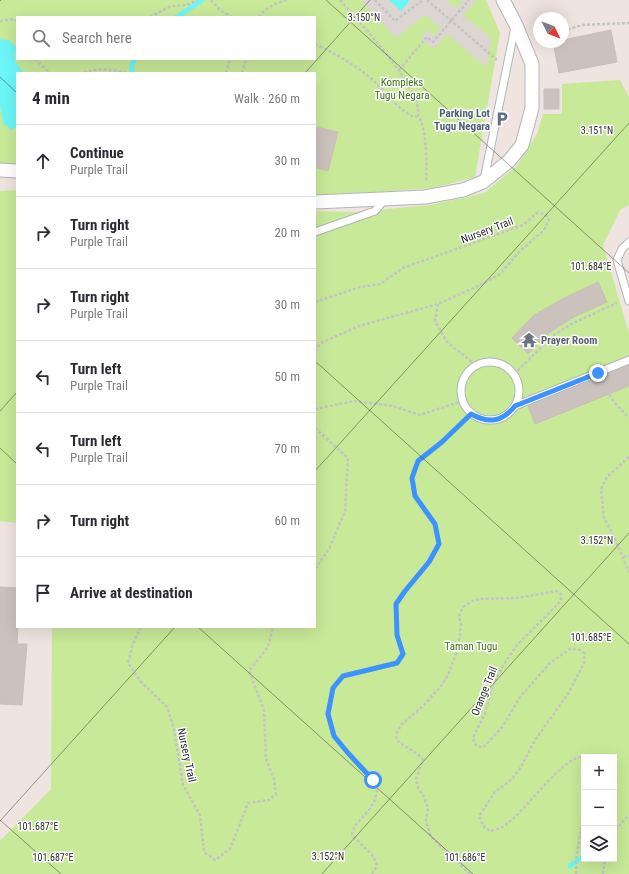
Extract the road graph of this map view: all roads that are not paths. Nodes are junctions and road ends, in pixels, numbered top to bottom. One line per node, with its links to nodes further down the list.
1 (503, 0): 2 (street)
2 (516, 25): 5 (lane); 5 (street)
3 (0, 170): 4 (street)
4 (16, 171)
5 (483, 182): 6 (street)
6 (385, 199): 7 (street); 8 (lane)
7 (316, 202)
8 (316, 232)
9 (629, 242): 10 (lane)
10 (627, 284): 11 (lane)
11 (629, 300)
12 (629, 360): 13 (lane)
13 (515, 406): 13 (lane)

